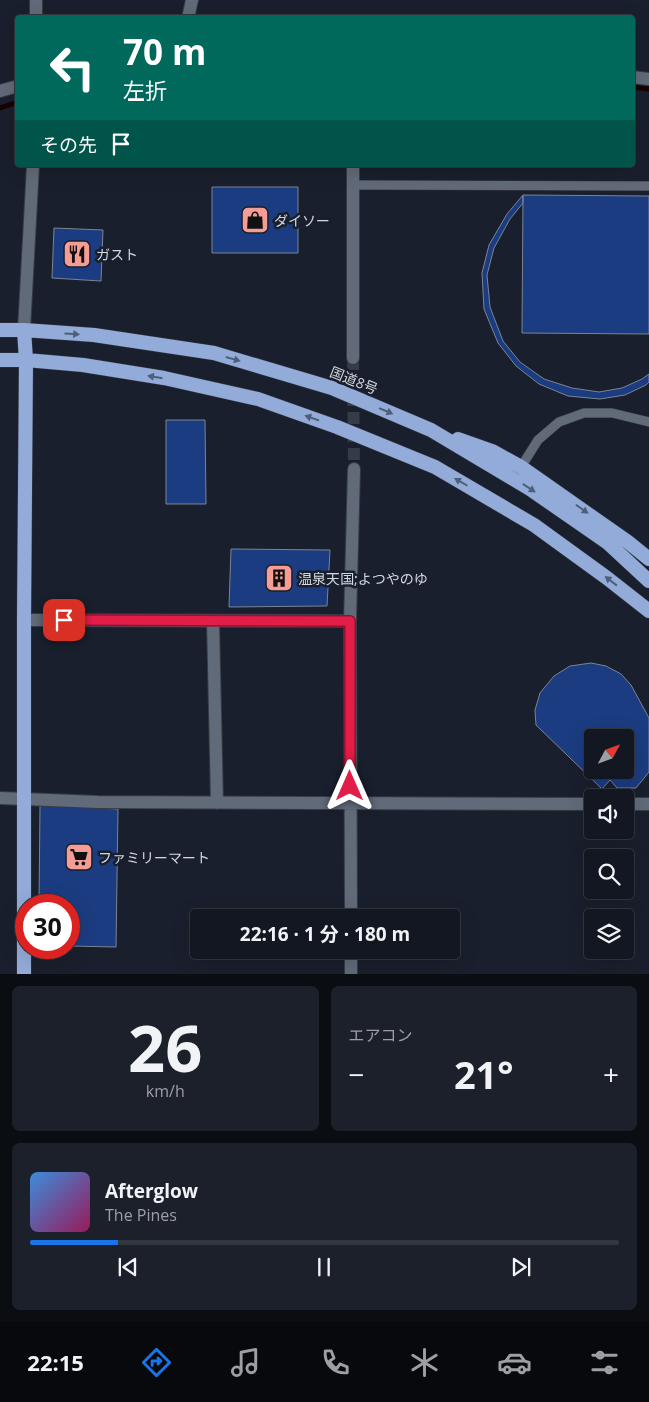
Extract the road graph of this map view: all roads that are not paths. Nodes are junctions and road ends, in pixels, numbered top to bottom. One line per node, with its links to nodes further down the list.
1 (36, 0): 3 (street)
2 (192, 0): 4 (street)
3 (36, 15)
4 (189, 15)
5 (635, 77): 6 (street)
6 (649, 79)
7 (15, 87): 8 (street)
8 (0, 91)
9 (33, 167): 14 (street)
10 (353, 167): 11 (street)
11 (353, 185): 12 (lane); 15 (street)
12 (649, 186)
13 (0, 330): 14 (highway, 国道8号)
14 (24, 330): 17 (highway); 19 (highway, 国道8号, one-way to 19)
15 (352, 358)
16 (0, 360): 17 (highway)
17 (26, 360): 24 (highway, one-way to 17); 25 (highway)
18 (649, 422): 20 (lane)
19 (431, 430): 20 (highway); 23 (highway, 国道8号, one-way to 23)
20 (521, 467): 22 (highway, one-way to 22)
21 (354, 469): 27 (street)
22 (649, 559)
23 (649, 581)
24 (649, 611)
25 (24, 620): 26 (street); 29 (highway)
26 (213, 621): 27 (street); 30 (street)
27 (350, 621): 31 (street)
28 (0, 798): 29 (street)
29 (24, 798): 30 (street); 37 (highway)
30 (217, 803): 31 (street)
31 (350, 804): 32 (street); 35 (street)
32 (584, 804)
33 (634, 804): 34 (street)
34 (649, 804)
35 (351, 909)
36 (351, 959): 38 (street)
37 (24, 974)
38 (351, 974)

